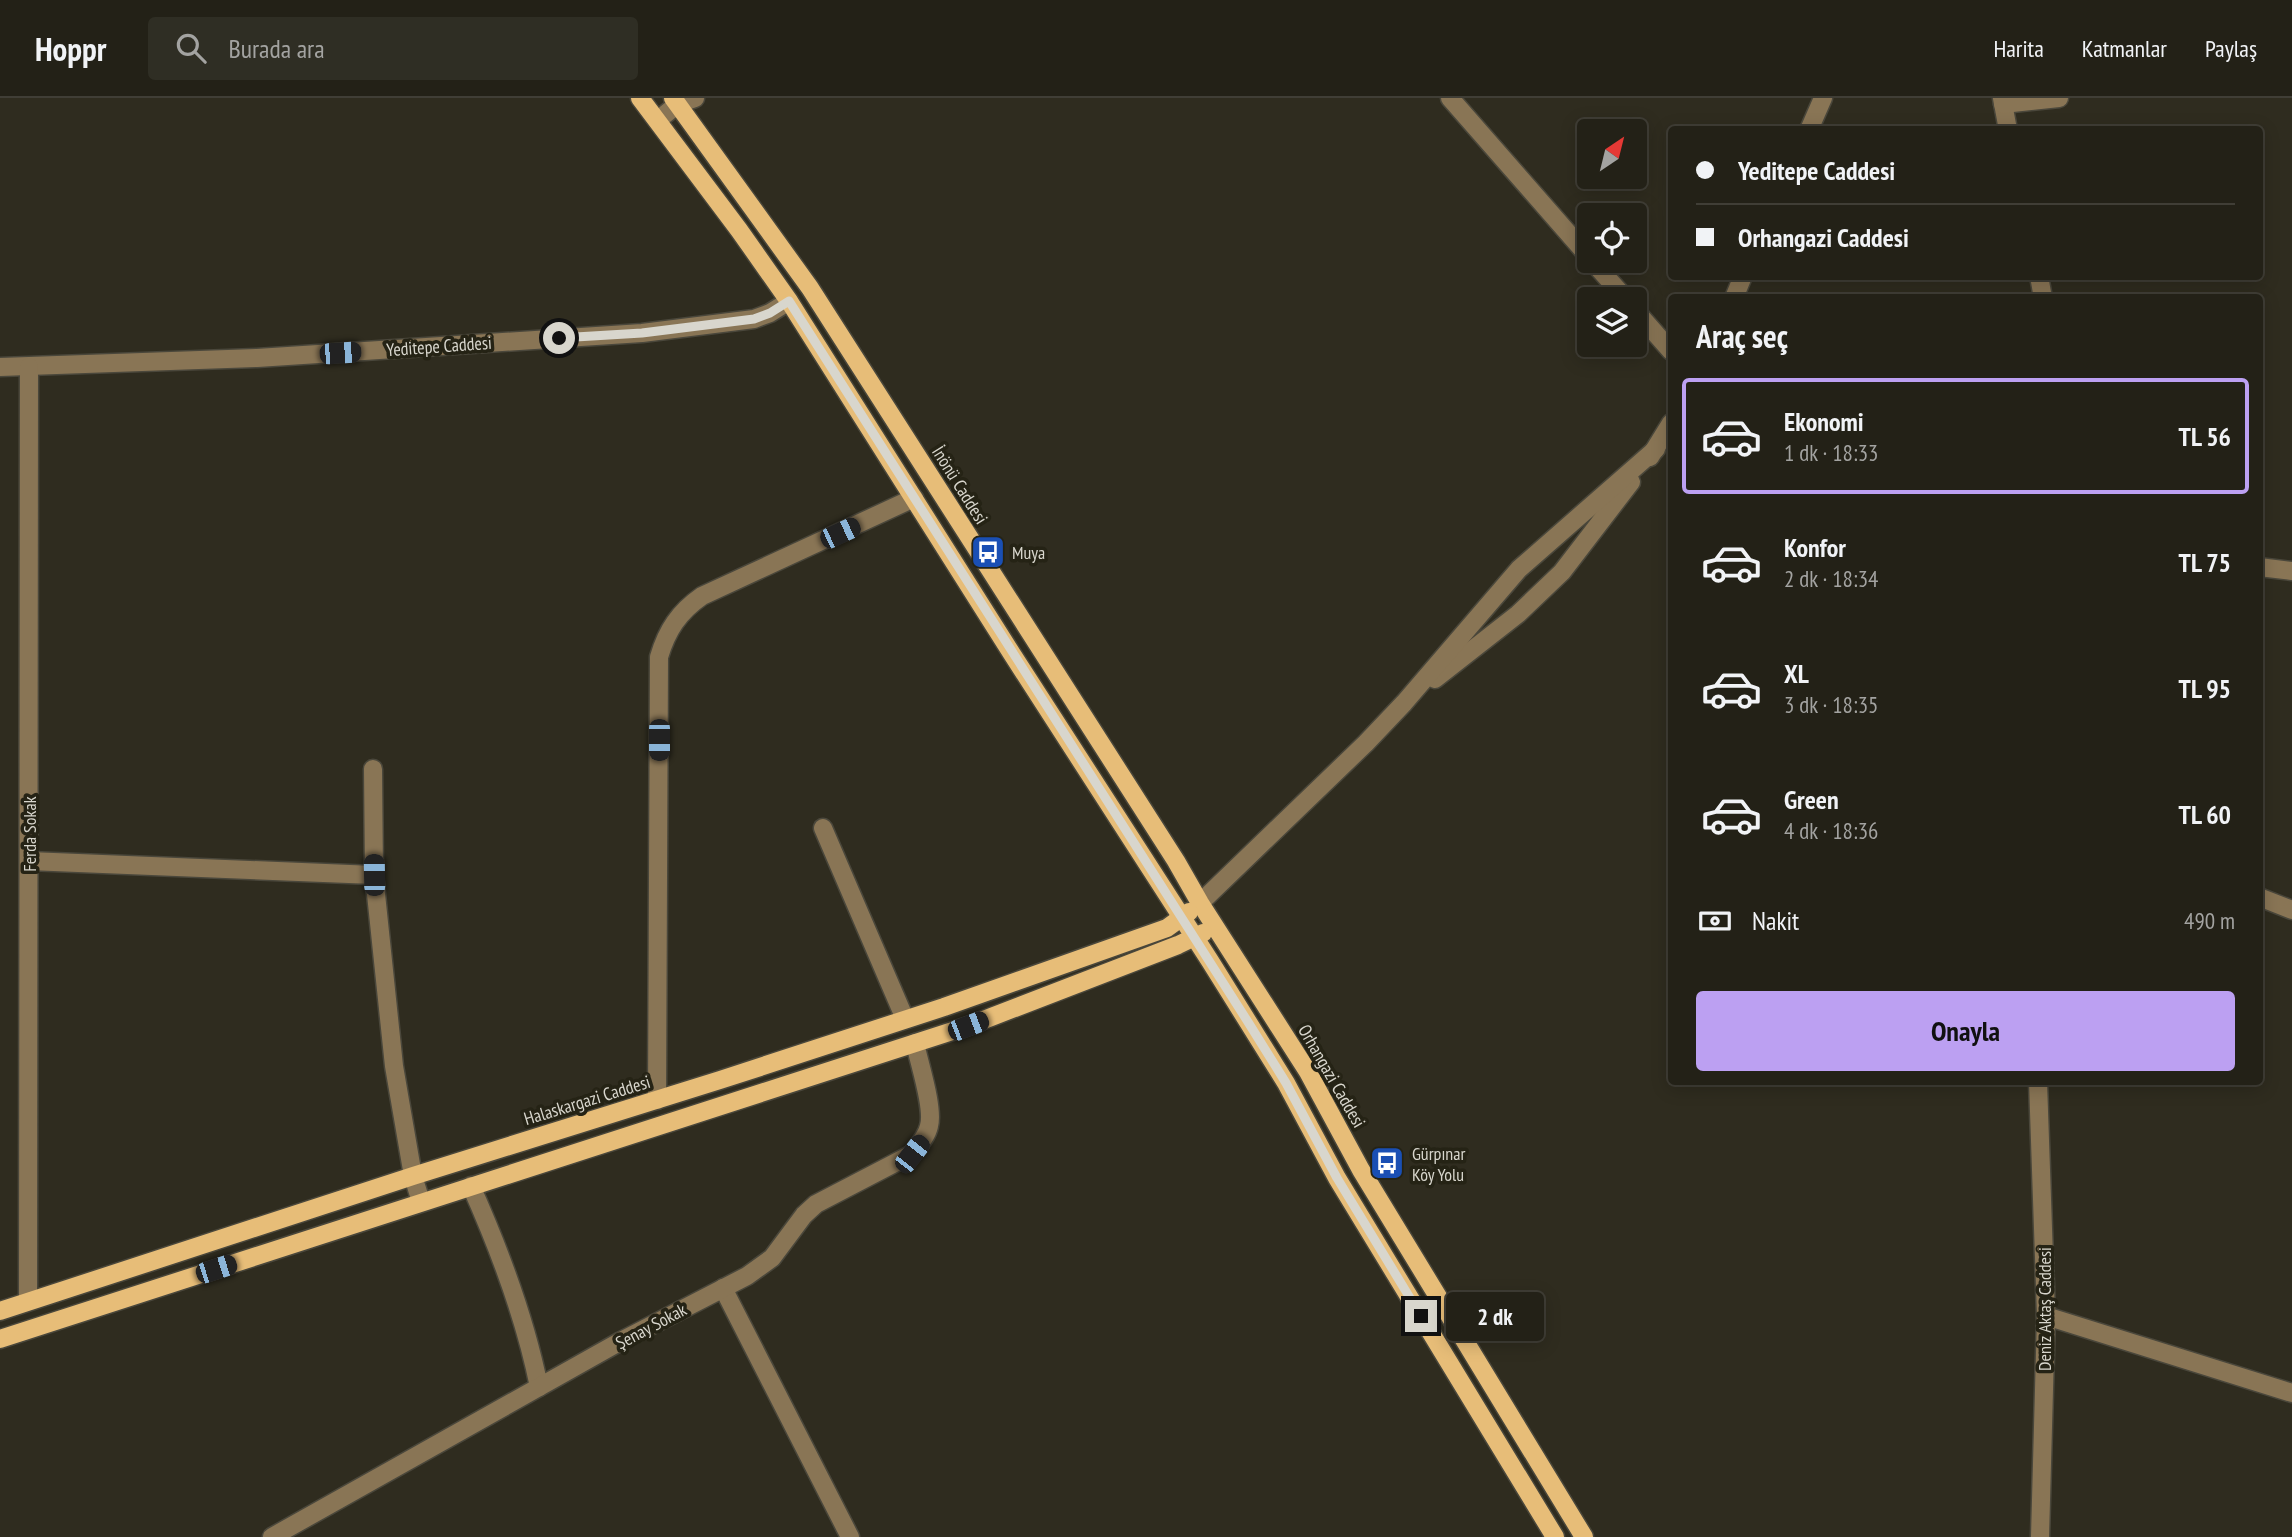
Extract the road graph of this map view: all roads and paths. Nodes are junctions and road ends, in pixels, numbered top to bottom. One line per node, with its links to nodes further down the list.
1 (639, 98): 7 (main road)
2 (1450, 98): 12 (street)
3 (1823, 98): 8 (street)
4 (2059, 98): 6 (street)
5 (682, 100): 7 (street); 10 (main road, İnönü Caddesi)
6 (2002, 101): 9 (street)
7 (657, 120): 11 (main road)
8 (1811, 126)
9 (2007, 126)
10 (760, 217): 11 (main road); 20 (main road, İnönü Caddesi)
11 (739, 230): 15 (main road)
12 (1577, 243)
13 (1603, 273): 14 (street)
14 (1616, 287)
15 (789, 301): 19 (street, Yeditepe Caddesi); 21 (main road)
16 (1647, 324): 17 (street)
17 (1668, 348)
18 (0, 366): 19 (street, Yeditepe Caddesi)
19 (29, 367): 33 (street, Ferda Sokak)
20 (870, 380): 21 (main road); 24 (main road, İnönü Caddesi)
21 (847, 393): 25 (main road)
22 (1668, 428): 23 (street)
23 (1656, 449): 30 (street); 30 (street)
24 (936, 487): 25 (main road); 28 (main road, İnönü Caddesi)
25 (914, 498): 29 (main road); 46 (street)
26 (2263, 567): 27 (street)
27 (2292, 571)
28 (1033, 639): 29 (main road); 36 (main road, İnönü Caddesi)
29 (1012, 654): 38 (main road)
30 (1404, 703): 36 (street)
31 (373, 769): 34 (street)
32 (823, 828): 41 (street)
33 (29, 861): 34 (street); 56 (street, Ferda Sokak)
34 (374, 875): 49 (street)
35 (2263, 899): 37 (street)
36 (1200, 903): 38 (main road, Halaskargazi Caddesi); 39 (main road, Orhangazi Caddesi)
37 (2292, 910)
38 (1182, 918): 40 (main road); 41 (main road, Halaskargazi Caddesi)
39 (1215, 926): 40 (main road); 43 (main road, Orhangazi Caddesi)
40 (1195, 938): 42 (main road); 44 (main road)
41 (905, 1019): 42 (main road); 46 (main road, Halaskargazi Caddesi)
42 (915, 1043): 47 (main road); 55 (street, Şenay Sokak)
43 (1308, 1072): 44 (main road); 48 (main road, Orhangazi Caddesi)
44 (1286, 1083): 50 (main road)
45 (2038, 1085): 58 (street, Deniz Aktaş Caddesi)
46 (657, 1100): 47 (main road); 49 (main road, Halaskargazi Caddesi)
47 (657, 1127): 51 (main road)
48 (1361, 1170): 50 (main road); 53 (main road, Orhangazi Caddesi)
49 (413, 1176): 52 (street); 56 (main road, Halaskargazi Caddesi)
50 (1337, 1178): 54 (main road)
51 (471, 1186): 52 (main road); 62 (street)
52 (421, 1202): 61 (main road)
53 (1407, 1245): 54 (main road); 59 (main road, Orhangazi Caddesi)
54 (1384, 1255): 60 (main road)
55 (723, 1288): 62 (street, Şenay Sokak); 65 (street)
56 (28, 1301): 57 (main road, Halaskargazi Caddesi)
57 (0, 1311)
58 (2046, 1316): 63 (street); 68 (street, Deniz Aktaş Caddesi)
59 (1458, 1328): 60 (main road); 67 (main road, Orhangazi Caddesi)
60 (1433, 1337): 66 (main road)
61 (0, 1339)
62 (539, 1387): 64 (street, Şenay Sokak)
63 (2292, 1393)
64 (272, 1537)
65 (850, 1537)
66 (1555, 1537)
67 (1584, 1537)
68 (2040, 1537)

